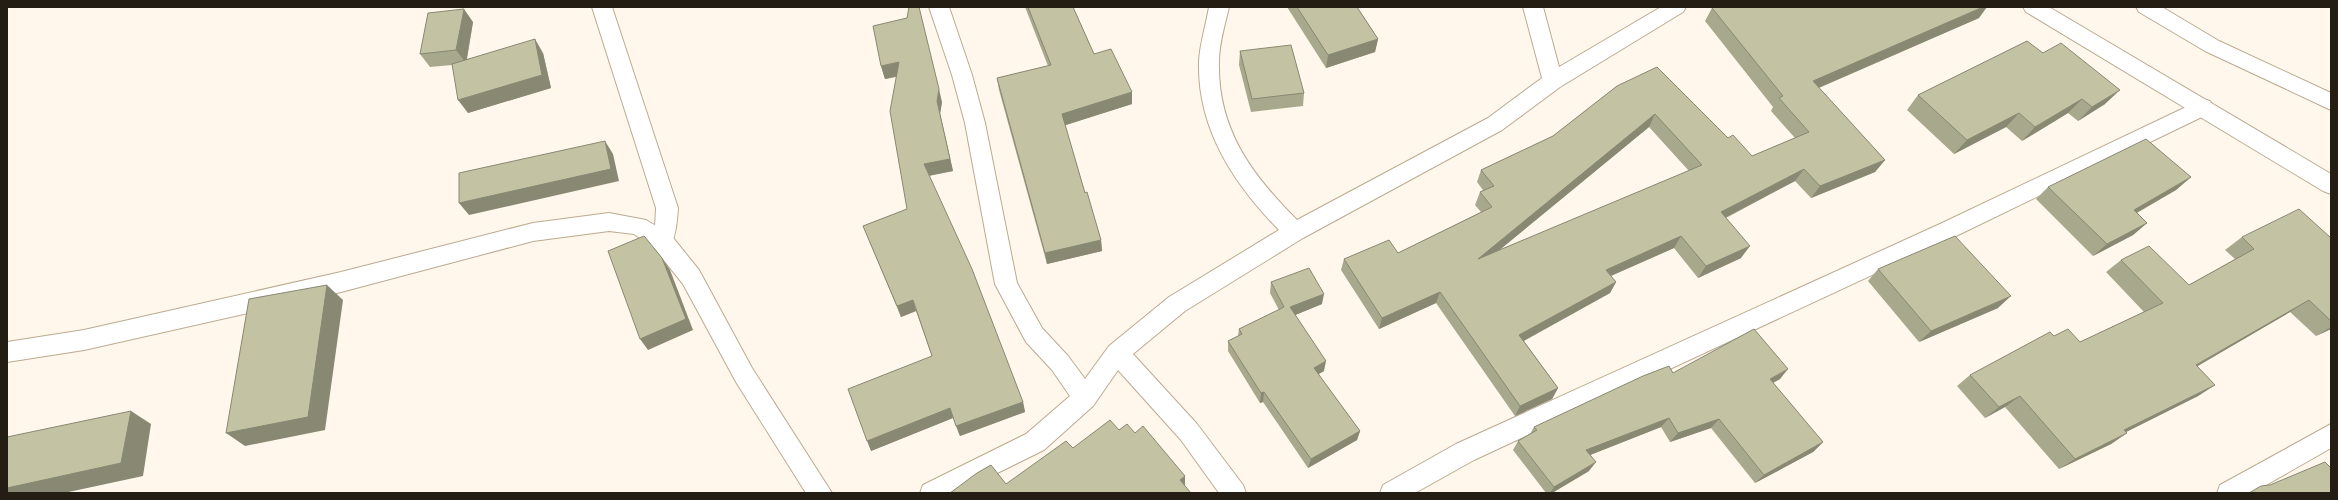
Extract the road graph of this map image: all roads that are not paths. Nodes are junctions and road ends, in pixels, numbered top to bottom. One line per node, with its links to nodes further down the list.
1 (602, 7): 13 (street)
2 (939, 7): 16 (street)
3 (1219, 7): 12 (street)
4 (1533, 7): 8 (street)
5 (1676, 7): 8 (street)
6 (2033, 7): 10 (street)
7 (2146, 7): 9 (street)
8 (1553, 81): 12 (street)
9 (2331, 102)
10 (2203, 107): 11 (street); 21 (street)
11 (2331, 185)
12 (1295, 232): 15 (street)
13 (662, 241): 14 (street); 18 (street)
14 (7, 352)
15 (1117, 353): 16 (street); 20 (street)
16 (1085, 398): 19 (street)
17 (2331, 435): 22 (street)
18 (820, 493)
19 (932, 493)
20 (1234, 493)
21 (1392, 493)
22 (2229, 493)

